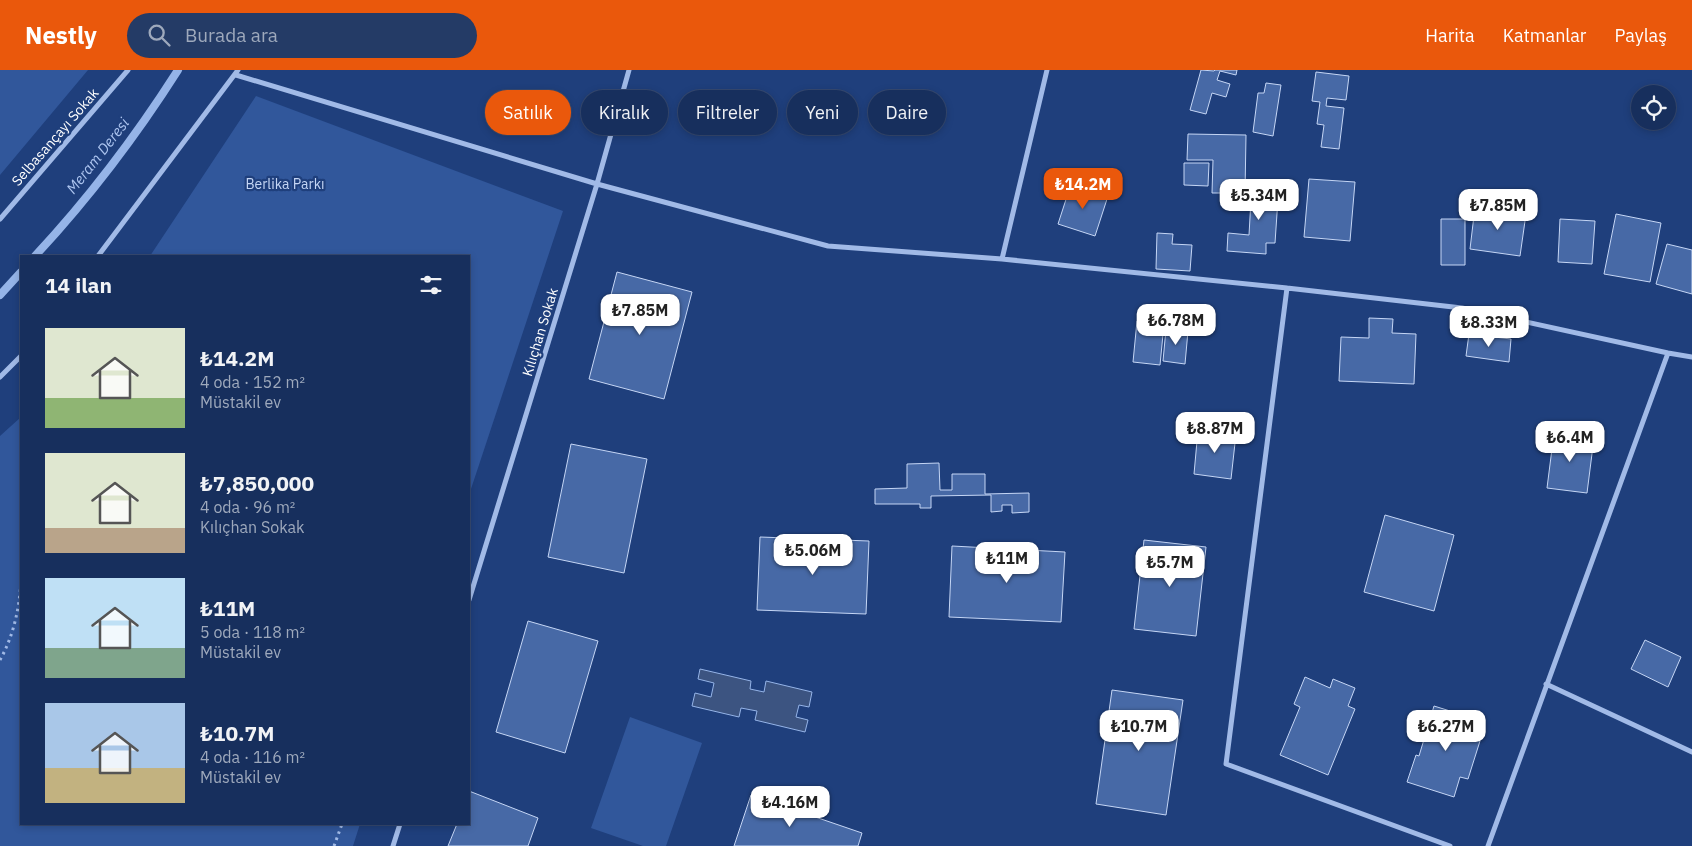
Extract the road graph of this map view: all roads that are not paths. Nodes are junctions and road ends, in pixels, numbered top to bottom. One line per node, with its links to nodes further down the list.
1 (128, 70): 6 (street, Selbasançayı Sokak)
2 (629, 70): 5 (street, Kılıçhan Sokak)
3 (1047, 70): 8 (street)
4 (237, 72): 5 (street); 7 (street)
5 (597, 184): 8 (street); 14 (street, Kılıçhan Sokak)
6 (0, 219)
7 (99, 255)
8 (1002, 259): 9 (street)
9 (1288, 288): 10 (street); 19 (street)
10 (1668, 353): 12 (street); 15 (street)
11 (20, 357): 13 (street)
12 (1692, 357)
13 (0, 377)
14 (470, 597)
15 (1546, 684): 16 (street); 20 (street)
16 (1692, 752)
17 (400, 825): 18 (street)
18 (393, 846)
19 (1450, 846)
20 (1488, 846)

